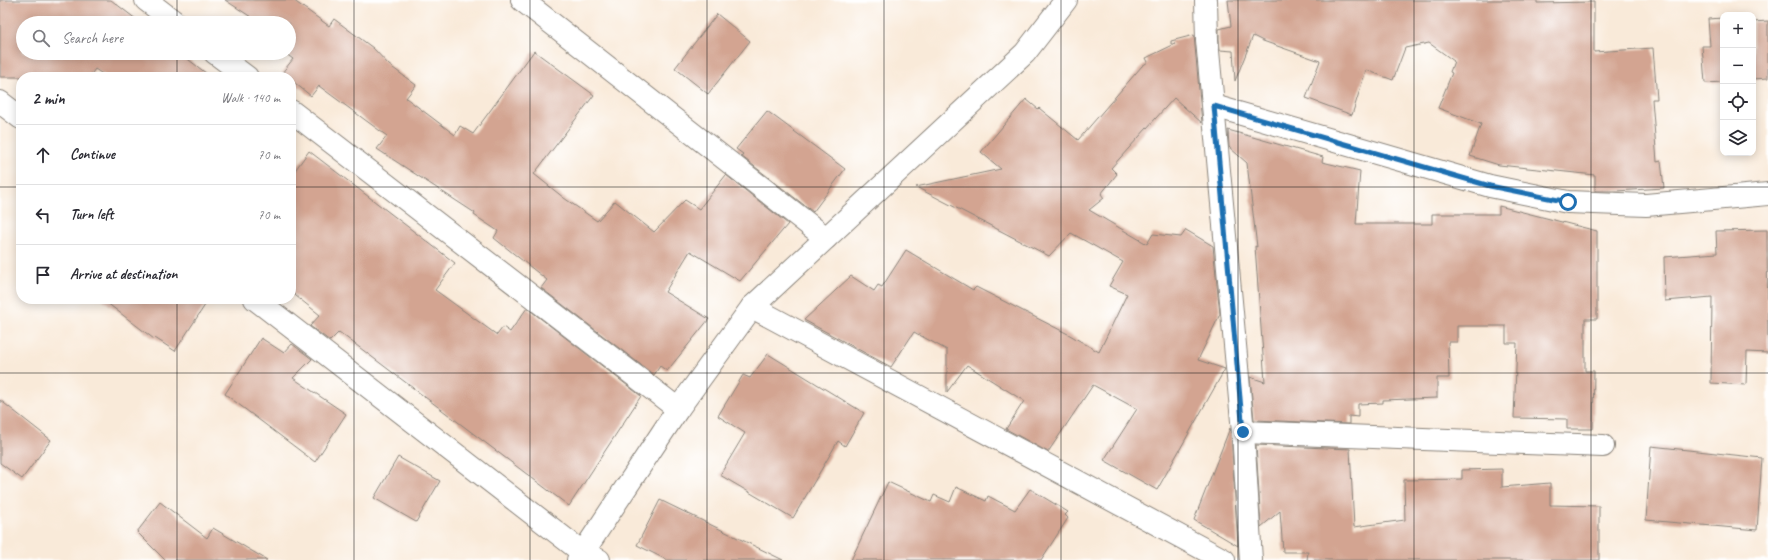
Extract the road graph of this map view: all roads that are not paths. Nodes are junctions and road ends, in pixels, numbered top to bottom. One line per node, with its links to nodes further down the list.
1 (146, 0): 5 (street)
2 (522, 0): 13 (street)
3 (1066, 0): 13 (street)
4 (1206, 0): 9 (street)
5 (167, 16)
6 (224, 60): 7 (street)
7 (240, 72)
8 (0, 102): 10 (street)
9 (1214, 106): 12 (street); 17 (street)
10 (16, 114)
11 (296, 115): 16 (street)
12 (1768, 194)
13 (826, 238): 15 (street)
14 (261, 304): 19 (street)
15 (752, 307): 16 (street); 20 (street)
16 (678, 409): 19 (street)
17 (1243, 432): 18 (street); 21 (street)
18 (1603, 446)
19 (587, 557)
20 (1224, 560)
21 (1251, 560)

